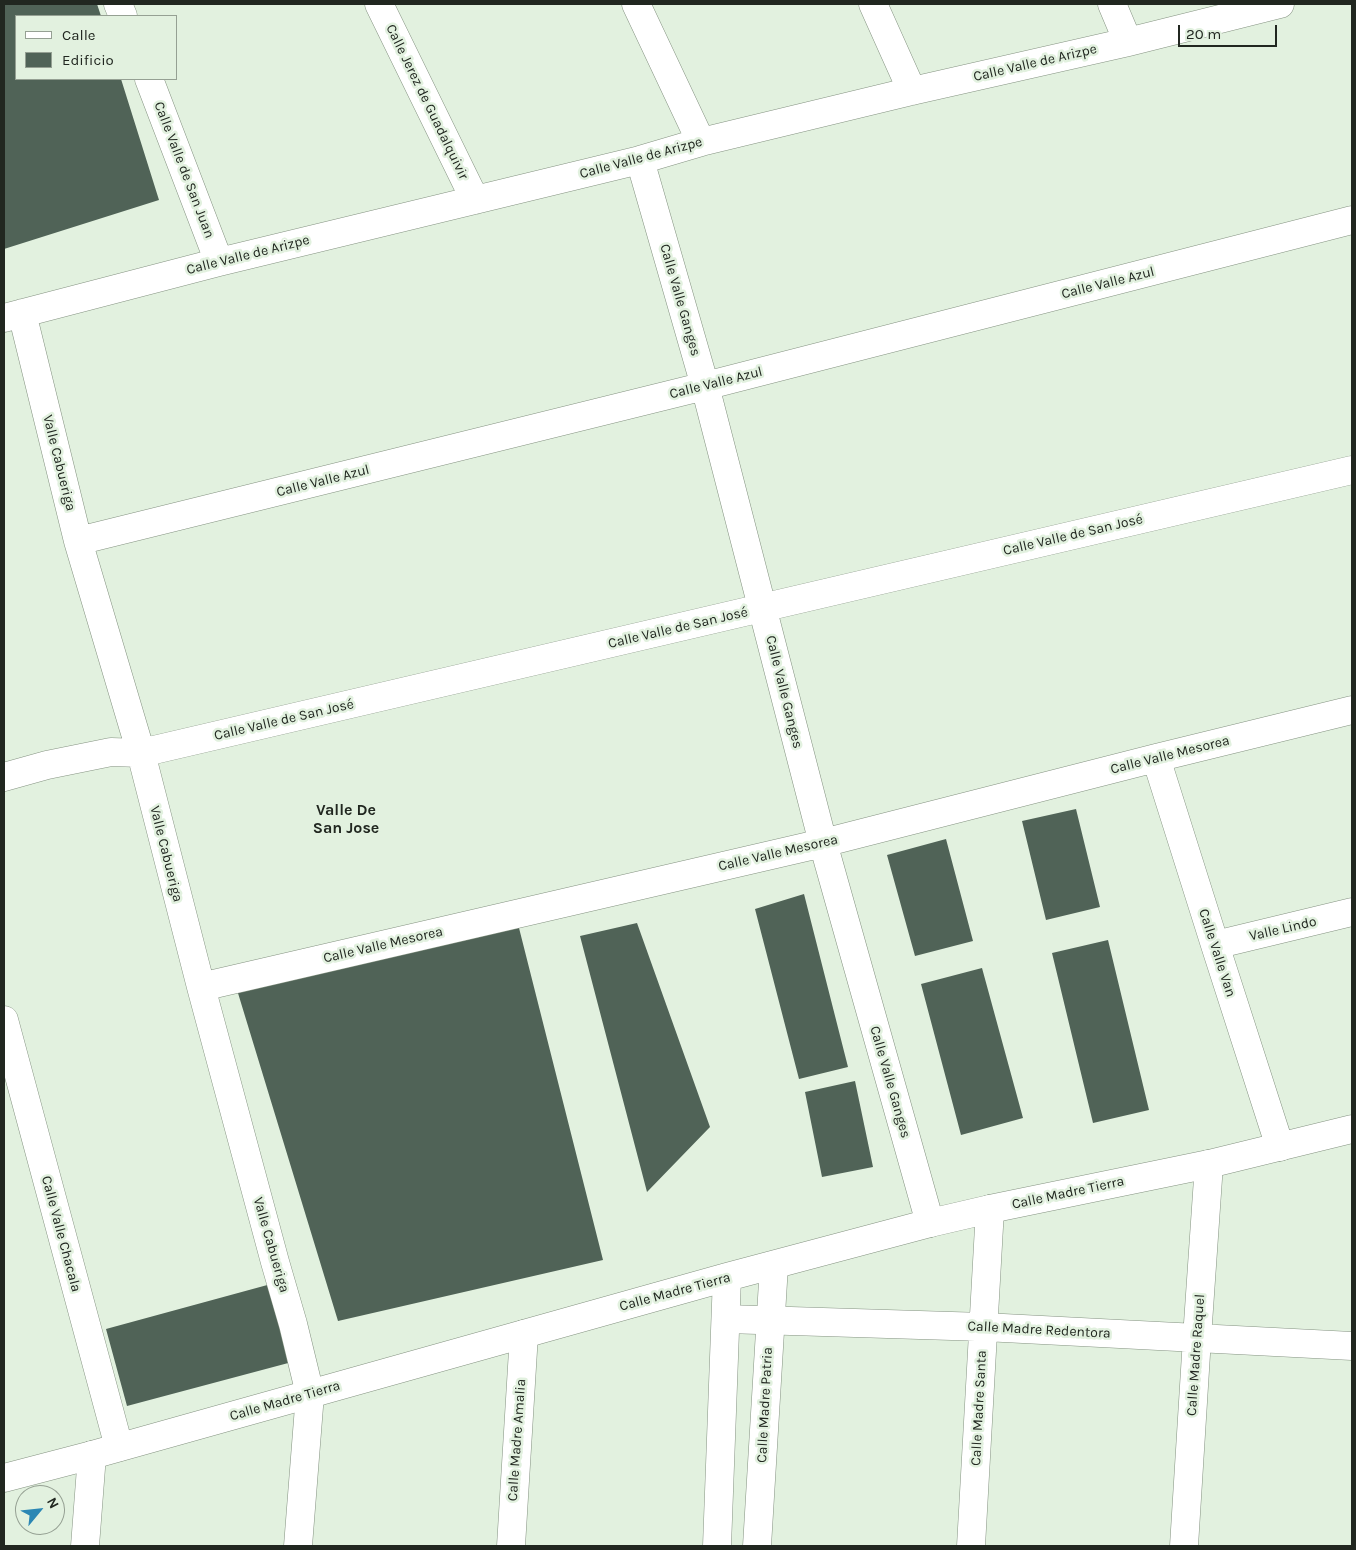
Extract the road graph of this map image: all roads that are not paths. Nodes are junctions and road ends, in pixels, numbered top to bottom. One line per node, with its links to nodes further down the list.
1 (379, 4): 11 (street, Calle Jerez de Guadalquivir)
2 (636, 4): 9 (street)
3 (874, 4): 8 (street)
4 (1112, 4): 6 (street)
5 (1280, 4): 6 (street, Calle Valle de Arizpe)
6 (1128, 42): 8 (street, Calle Valle de Arizpe)
7 (150, 80): 13 (street, Calle Valle de San Juan)
8 (912, 91): 9 (street, Calle Valle de Arizpe)
9 (701, 142): 10 (street, Calle Valle de Arizpe)
10 (640, 160): 11 (street, Calle Valle de Arizpe); 15 (street, Calle Valle Ganges)
11 (474, 200): 13 (street, Calle Valle de Arizpe)
12 (1352, 220): 15 (street, Calle Valle Azul)
13 (219, 262): 14 (street, Calle Valle de Arizpe)
14 (13, 316): 17 (street, Valle Cabueriga)
15 (705, 386): 17 (street, Calle Valle Azul); 18 (street, Calle Valle Ganges)
16 (1352, 470): 18 (street, Calle Valle de San José)
17 (78, 542): 20 (street, Valle Cabueriga)
18 (763, 608): 20 (street, Calle Valle de San José); 23 (street, Calle Valle Ganges)
19 (1352, 710): 21 (street, Calle Valle Mesorea)
20 (140, 753): 22 (street, Calle Valle de San José); 26 (street, Valle Cabueriga)
21 (1156, 758): 23 (street, Calle Valle Mesorea); 25 (street, Calle Valle Van)
22 (4, 777)
23 (822, 843): 26 (street, Calle Valle Mesorea); 32 (street, Calle Valle Ganges)
24 (1352, 912): 25 (street, Valle Lindo)
25 (1214, 945): 29 (street, Calle Valle Van)
26 (201, 987): 41 (street, Valle Cabueriga)
27 (4, 1020): 42 (street, Calle Valle Chacala)
28 (1352, 1129): 29 (street, Calle Madre Tierra)
29 (1280, 1147): 30 (street, Calle Madre Tierra)
30 (1209, 1164): 31 (street, Calle Madre Tierra); 39 (street, Calle Madre Raquel)
31 (990, 1209): 32 (street, Calle Madre Tierra); 37 (street, Calle Madre Santa)
32 (930, 1223): 33 (street, Calle Madre Tierra)
33 (774, 1265): 34 (street, Calle Madre Tierra); 36 (street, Calle Madre Patria)
34 (727, 1277): 35 (street); 38 (street, Calle Madre Tierra)
35 (726, 1319): 36 (street, Calle Madre Redentora); 48 (street)
36 (770, 1320): 37 (street, Calle Madre Redentora); 49 (street, Calle Madre Patria)
37 (984, 1327): 39 (street, Calle Madre Redentora); 50 (street, Calle Madre Santa)
38 (524, 1334): 41 (street, Calle Madre Tierra); 47 (street, Calle Madre Amalia)
39 (1197, 1338): 40 (street, Calle Madre Redentora); 51 (street, Calle Madre Raquel)
40 (1352, 1346)
41 (310, 1394): 42 (street, Calle Madre Tierra); 46 (street, Valle Cabueriga)
42 (119, 1447): 43 (street, Calle Madre Tierra)
43 (92, 1455): 44 (street, Calle Madre Tierra); 45 (street)
44 (4, 1478)
45 (85, 1546)
46 (298, 1546)
47 (510, 1546)
48 (717, 1546)
49 (757, 1546)
50 (971, 1546)
51 (1184, 1546)

